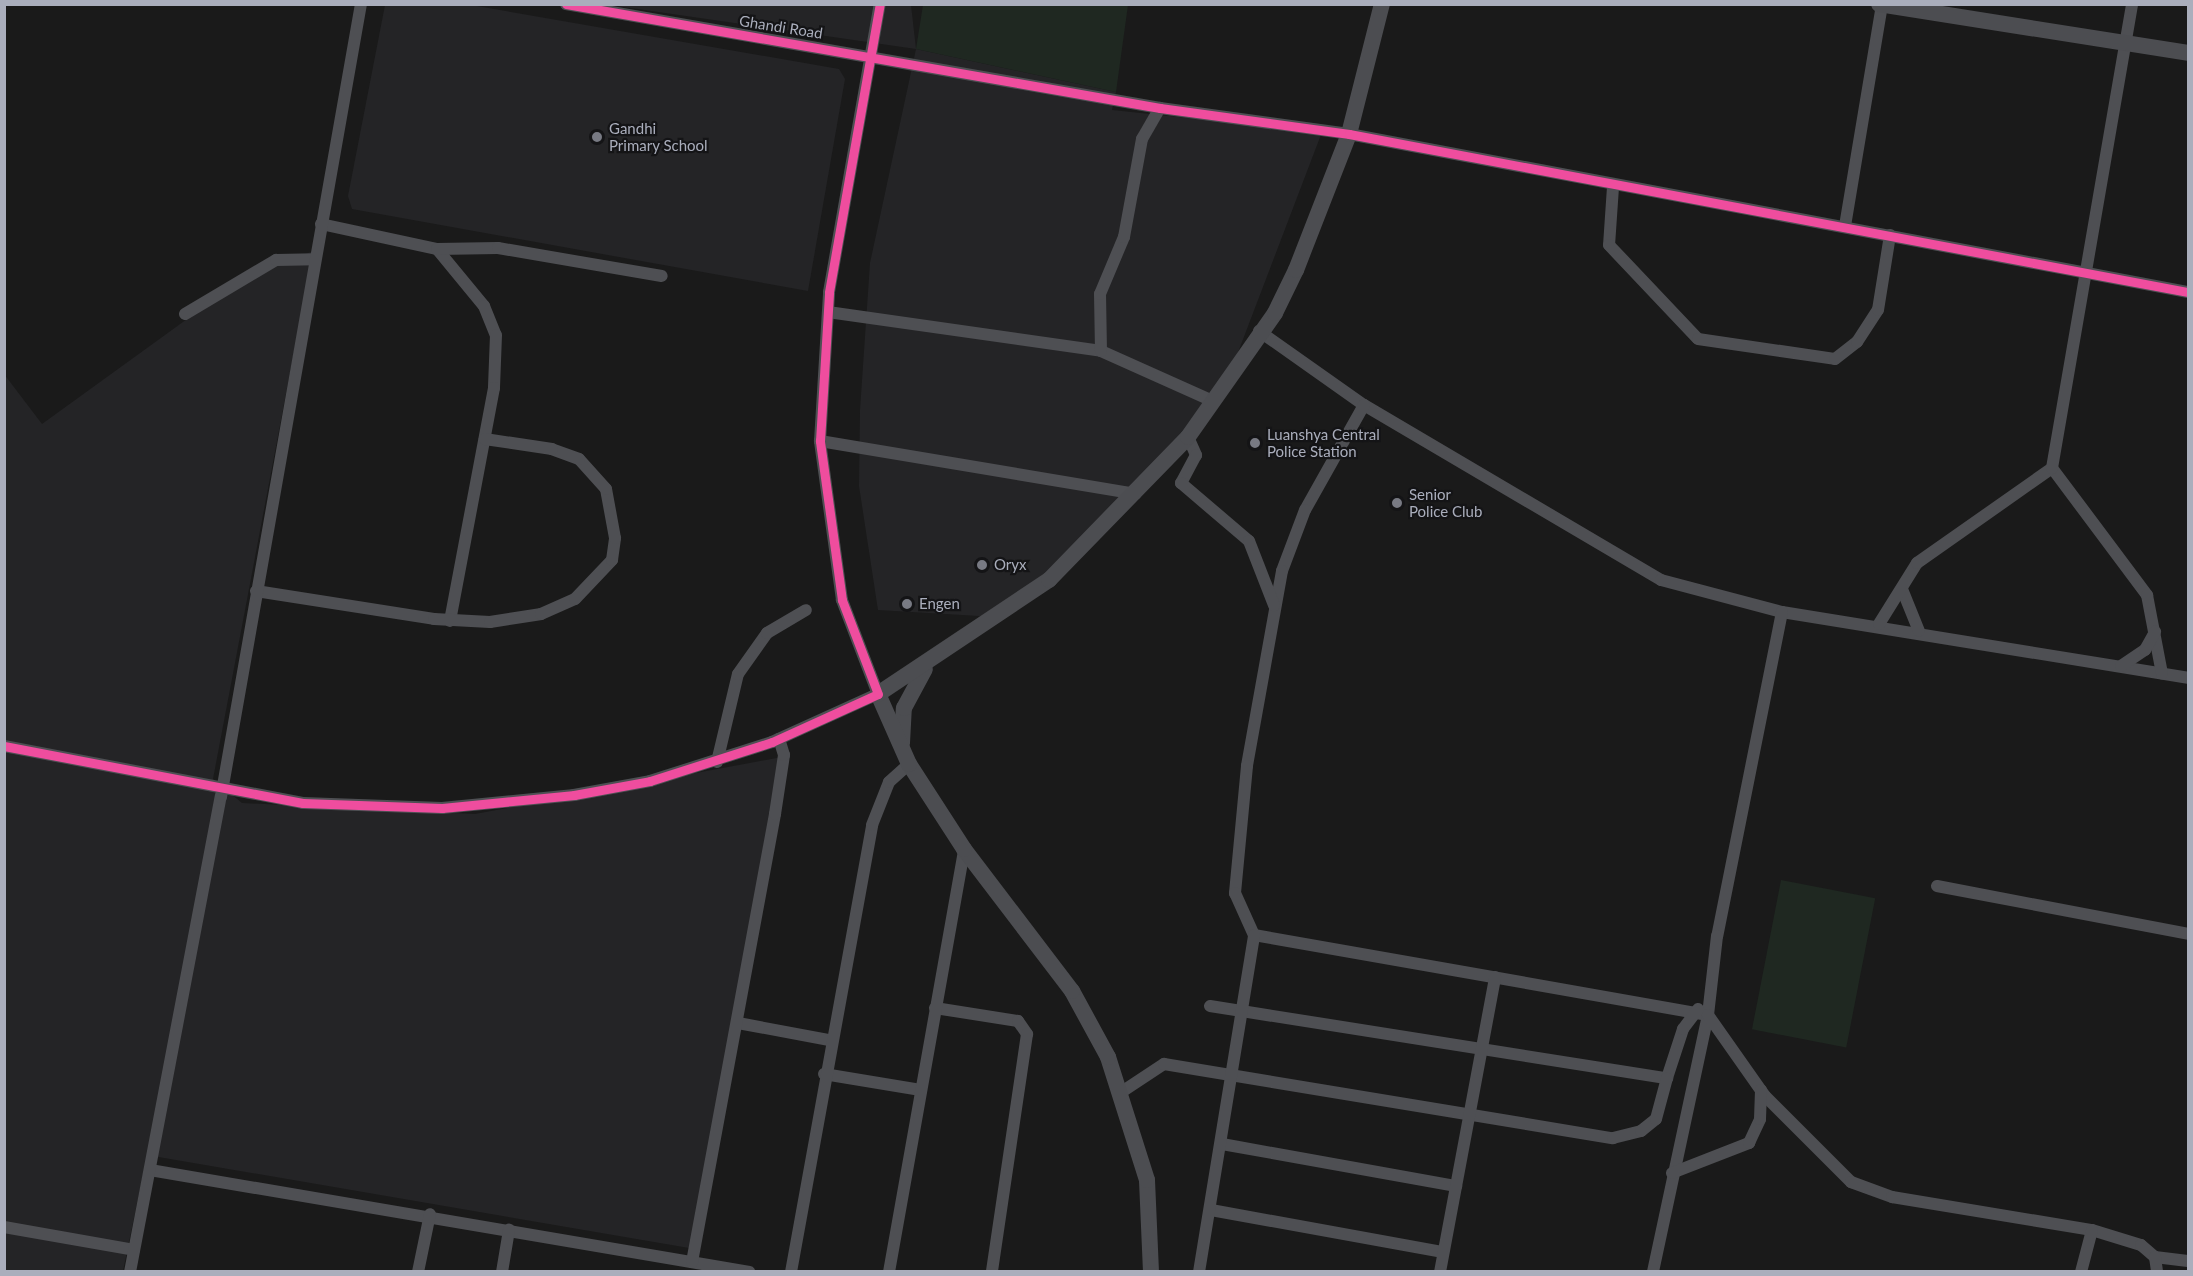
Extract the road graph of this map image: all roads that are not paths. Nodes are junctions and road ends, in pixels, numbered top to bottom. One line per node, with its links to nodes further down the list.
1 (362, 4): 13 (street)
2 (566, 4): 9 (street, Ghandi Road)
3 (880, 4): 9 (street)
4 (1382, 4): 11 (main road)
5 (2132, 4): 7 (street)
6 (1880, 5): 7 (main road); 14 (street)
7 (2125, 42): 8 (main road); 18 (street)
8 (2188, 53)
9 (871, 57): 10 (street, Ghandi Road); 21 (street)
10 (1160, 108): 11 (street, Ghandi Road); 24 (street)
11 (1349, 134): 12 (street, Ghandi Road); 23 (main road)
12 (1613, 187): 14 (street, Ghandi Road); 15 (street)
13 (321, 224): 16 (street); 17 (street)
14 (1845, 226): 15 (street, Ghandi Road)
15 (1890, 235): 18 (street, Ghandi Road)
16 (436, 249): 19 (street); 28 (street)
17 (315, 260): 22 (street); 33 (street)
18 (2083, 275): 20 (street, Ghandi Road); 30 (street)
19 (662, 276)
20 (2188, 292)
21 (828, 312): 24 (street); 29 (street)
22 (185, 314)
23 (1259, 331): 25 (main road); 26 (street)
24 (1101, 351): 25 (street)
25 (1213, 401): 27 (main road)
26 (1364, 405): 35 (street); 36 (street)
27 (1188, 437): 31 (main road); 35 (street)
28 (485, 439): 37 (street); 37 (street)
29 (820, 441): 31 (street); 45 (street)
30 (2052, 468): 32 (street); 40 (street)
31 (1136, 494): 41 (main road)
32 (1902, 589): 38 (street); 39 (street)
33 (256, 591): 37 (street); 50 (street)
34 (806, 610): 49 (street)
35 (1275, 610): 54 (street)
36 (1782, 612): 38 (street); 59 (street)
37 (450, 621)
38 (1879, 624): 39 (street)
39 (1919, 631): 42 (street)
40 (2155, 632): 42 (street); 43 (street)
41 (929, 664): 45 (main road); 48 (main road)
42 (2121, 666): 43 (street)
43 (2162, 674): 44 (street)
44 (2188, 678)
45 (878, 694): 46 (street); 48 (main road)
46 (779, 739): 49 (street); 60 (street)
47 (4, 746): 50 (street)
48 (907, 761): 51 (main road); 61 (street)
49 (717, 762): 50 (street)
50 (223, 788): 71 (street)
51 (964, 849): 57 (street); 68 (main road)
52 (1937, 886): 53 (street)
53 (2188, 934)
54 (1254, 935): 55 (street); 58 (street)
55 (1495, 977): 59 (street); 62 (street)
56 (1210, 1006): 58 (street)
57 (935, 1008): 66 (street); 90 (street)
58 (1243, 1010): 62 (street); 64 (street)
59 (1703, 1012): 65 (street); 67 (street); 72 (street)
60 (738, 1023): 61 (street); 83 (street)
61 (829, 1040): 63 (street)
62 (1484, 1050): 65 (street); 69 (street)
63 (824, 1074): 66 (street); 88 (street)
64 (1231, 1076): 68 (street); 69 (street); 70 (street)
65 (1667, 1078): 69 (street)
66 (921, 1090): 89 (street)
67 (1761, 1090): 72 (street); 78 (street)
68 (1120, 1093): 91 (main road)
69 (1472, 1116): 73 (street)
70 (1222, 1144): 73 (street); 74 (street)
71 (150, 1170): 75 (street); 79 (street)
72 (1672, 1173): 94 (street)
73 (1456, 1186): 80 (street)
74 (1211, 1210): 80 (street); 92 (street)
75 (430, 1214): 77 (street); 85 (street)
76 (4, 1227): 79 (street)
77 (509, 1230): 83 (street); 86 (street)
78 (2092, 1230): 81 (street); 95 (street)
79 (134, 1250): 84 (street)
80 (1443, 1252): 93 (street)
81 (2155, 1257): 82 (street); 96 (street)
82 (2188, 1261)
83 (692, 1262): 87 (street)
84 (130, 1272)
85 (418, 1272)
86 (502, 1272)
87 (749, 1272)
88 (791, 1272)
89 (889, 1272)
90 (992, 1272)
91 (1151, 1272)
92 (1199, 1272)
93 (1440, 1272)
94 (1653, 1272)
95 (2081, 1272)
96 (2157, 1272)

